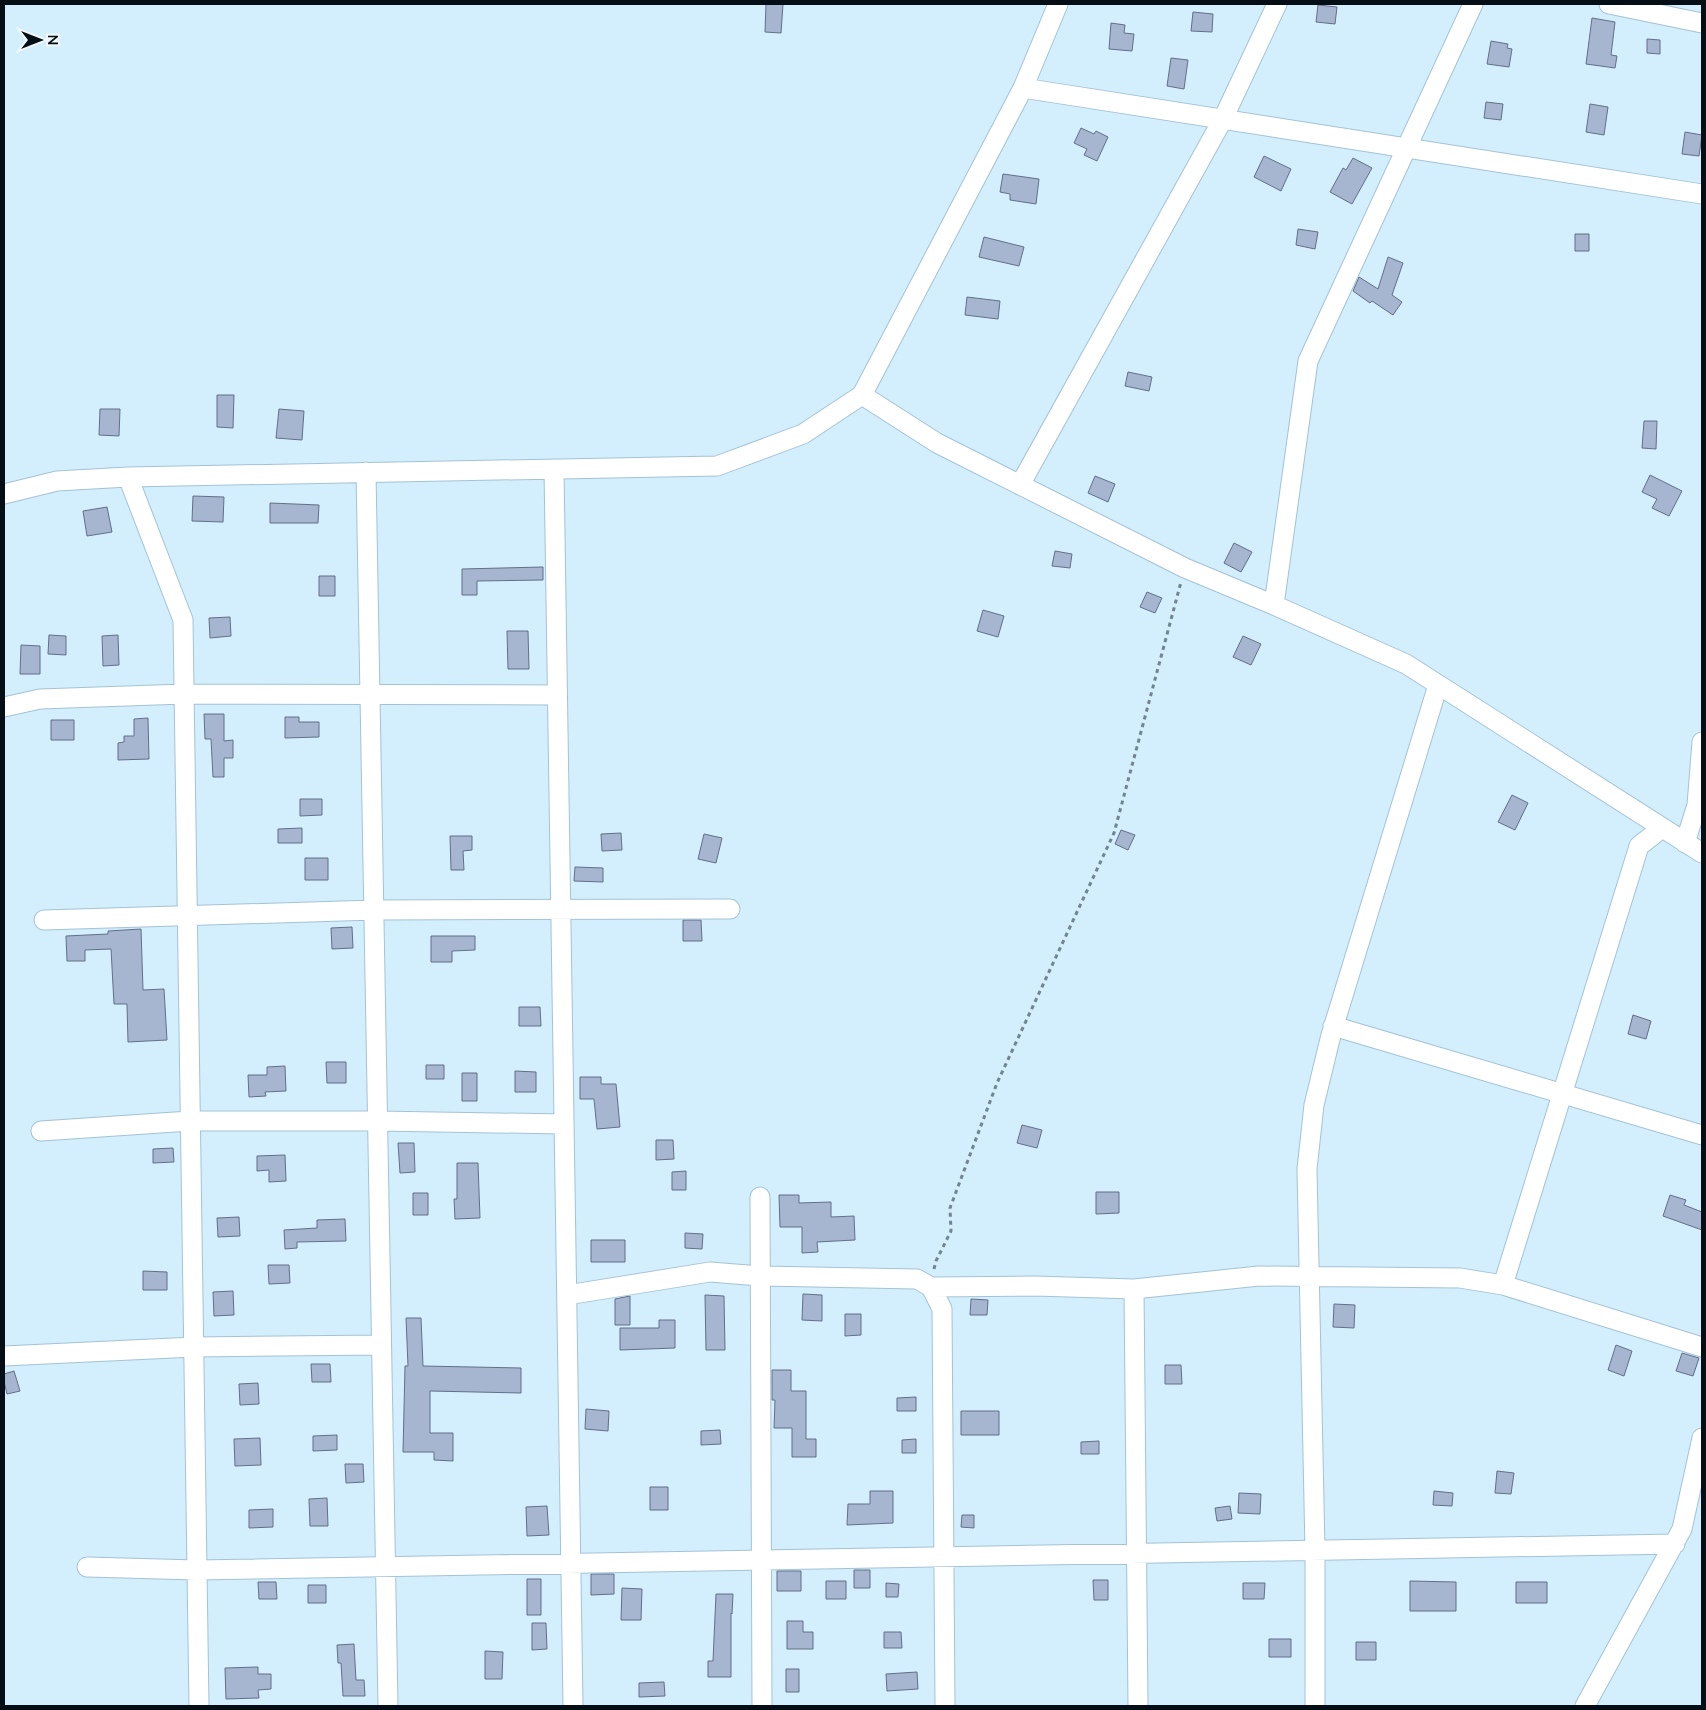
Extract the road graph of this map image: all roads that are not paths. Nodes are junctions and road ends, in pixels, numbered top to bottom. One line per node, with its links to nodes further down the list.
1 (1058, 4): 6 (street)
2 (1277, 4): 7 (street)
3 (1473, 4): 8 (street)
4 (1609, 4): 5 (street)
5 (1702, 24)
6 (1023, 88): 7 (street); 10 (street)
7 (1223, 119): 8 (street); 14 (street)
8 (1406, 148): 9 (street); 16 (street)
9 (1702, 194)
10 (862, 395): 11 (street); 14 (street)
11 (554, 469): 12 (street); 20 (street)
12 (366, 472): 13 (street); 18 (street)
13 (128, 477): 15 (street); 19 (street)
14 (1020, 485): 16 (street)
15 (4, 494)
16 (1274, 605): 17 (street)
17 (1438, 685): 23 (street); 31 (street)
18 (370, 693): 19 (street); 20 (street); 27 (street)
19 (184, 694): 21 (street); 29 (street)
20 (557, 695): 28 (street)
21 (4, 707)
22 (1702, 742): 24 (street)
23 (1662, 828): 24 (street); 32 (street)
24 (1685, 843): 25 (street)
25 (1702, 853)
26 (730, 909): 28 (street)
27 (374, 910): 28 (street); 29 (street); 33 (street)
28 (560, 910): 35 (street)
29 (186, 914): 30 (street); 34 (street)
30 (44, 920)
31 (1333, 1026): 32 (street); 40 (street)
32 (1562, 1094): 37 (street); 41 (street)
33 (377, 1121): 34 (street); 35 (street); 45 (street)
34 (190, 1122): 36 (street); 46 (street)
35 (564, 1124): 44 (street)
36 (41, 1131)
37 (1702, 1135)
38 (760, 1197): 39 (street)
39 (760, 1276): 42 (street); 44 (street); 54 (street)
40 (1310, 1276): 41 (street); 43 (street); 51 (street)
41 (1503, 1285): 47 (street)
42 (931, 1287): 43 (street); 53 (street)
43 (1134, 1288): 52 (street)
44 (566, 1295): 55 (street)
45 (381, 1345): 46 (street); 57 (street)
46 (194, 1347): 48 (street); 58 (street)
47 (1702, 1347)
48 (4, 1356)
49 (1702, 1438): 50 (street)
50 (1674, 1544): 51 (street); 66 (street)
51 (1315, 1550): 52 (street); 65 (street)
52 (1136, 1553): 53 (street); 64 (street)
53 (943, 1557): 54 (street); 63 (street)
54 (762, 1560): 55 (street); 62 (street)
55 (571, 1563): 57 (street); 61 (street)
56 (88, 1567): 58 (street)
57 (385, 1567): 58 (street); 60 (street)
58 (197, 1570): 59 (street)
59 (199, 1706)
60 (388, 1706)
61 (573, 1706)
62 (762, 1706)
63 (945, 1706)
64 (1138, 1706)
65 (1315, 1706)
66 (1585, 1706)

